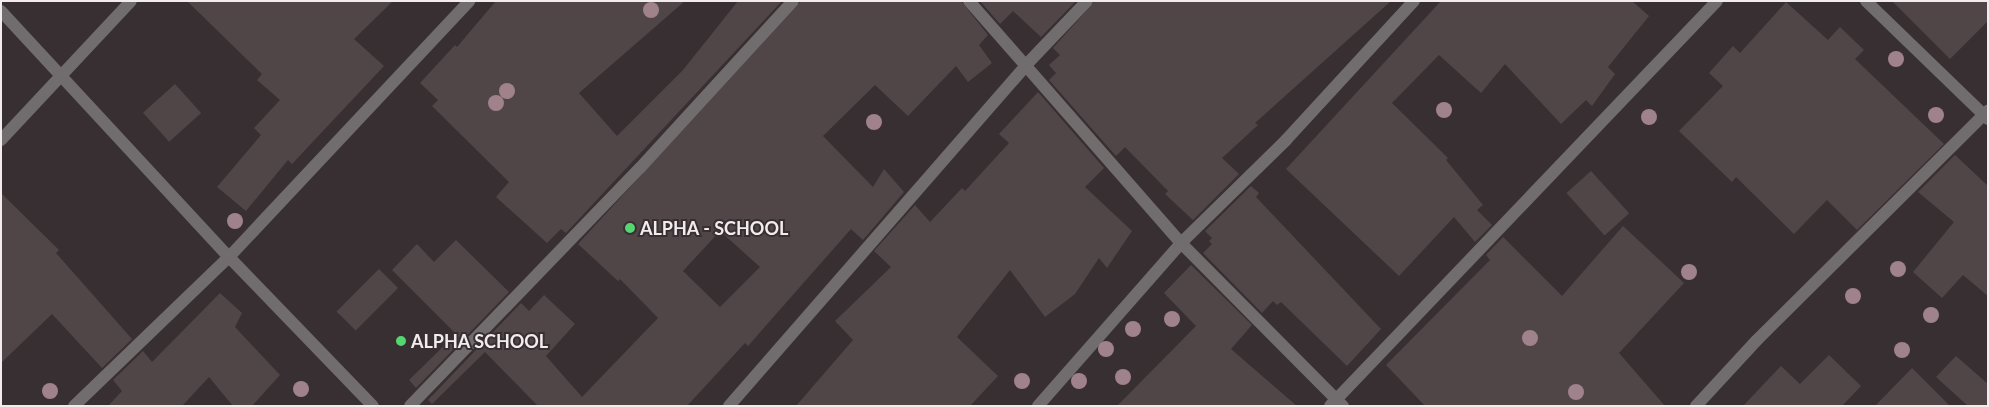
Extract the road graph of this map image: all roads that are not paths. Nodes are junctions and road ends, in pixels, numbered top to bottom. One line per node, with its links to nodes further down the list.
1 (131, 1): 11 (street)
2 (469, 1): 15 (street)
3 (793, 1): 19 (street)
4 (969, 1): 10 (street)
5 (1087, 1): 10 (street)
6 (1414, 1): 14 (street)
7 (1718, 1): 16 (street)
8 (1866, 1): 12 (street)
9 (1, 11): 11 (street)
10 (1027, 64): 14 (street); 20 (street)
11 (62, 74): 13 (street); 15 (street)
12 (1986, 115): 22 (street)
13 (1, 140)
14 (1181, 243): 16 (street); 21 (street)
15 (229, 257): 17 (street); 18 (street)
16 (1337, 403)
17 (74, 406)
18 (373, 406)
19 (410, 406)
20 (728, 406)
21 (1038, 406)
22 (1696, 406)

